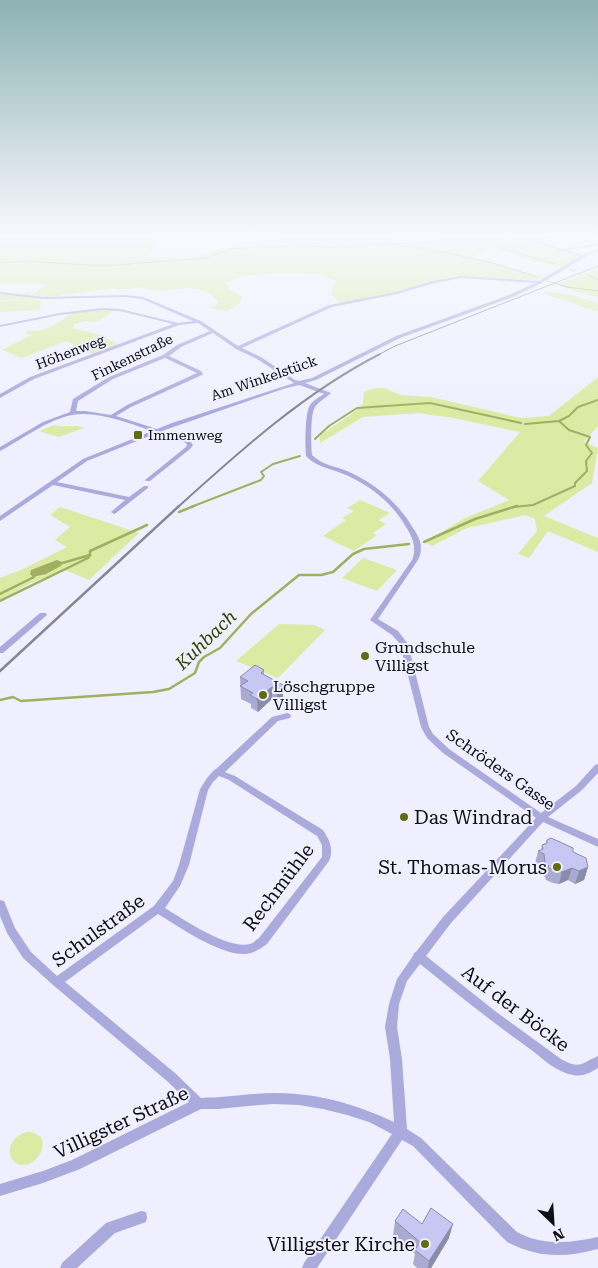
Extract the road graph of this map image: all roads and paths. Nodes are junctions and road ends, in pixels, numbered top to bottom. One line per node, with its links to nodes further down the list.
1 (10, 294): 4 (street)
2 (391, 294): 8 (street)
3 (514, 294): 10 (street, Am Winkelstück)
4 (199, 322): 5 (street); 7 (street)
5 (178, 324): 6 (street); 11 (street, Höhenweg)
6 (0, 326)
7 (212, 332): 8 (street); 9 (street, Finkenstraße)
8 (238, 348): 10 (street)
9 (165, 356): 12 (street, Finkenstraße); 13 (street)
10 (298, 384): 14 (street, Am Winkelstück); 25 (street, Schröders Gasse)
11 (0, 396)
12 (73, 413): 13 (street); 15 (street)
13 (111, 417): 14 (street)
14 (154, 432): 16 (street, Am Winkelstück); 17 (street)
15 (0, 449)
16 (53, 483): 17 (street); 19 (street, Am Winkelstück)
17 (129, 499): 18 (street)
18 (114, 512)
19 (0, 520)
20 (43, 616): 21 (street)
21 (0, 651)
22 (287, 716): 24 (street, Schulstraße)
23 (598, 767): 25 (street)
24 (218, 772): 28 (street, Schulstraße); 28 (street, Rechmühle)
25 (542, 818): 26 (street, Schröders Gasse); 29 (street)
26 (598, 843)
27 (0, 904): 30 (street)
28 (158, 909): 30 (street, Schulstraße)
29 (418, 956): 31 (street, Auf der Böcke); 33 (street)
30 (57, 982): 32 (street)
31 (598, 1061)
32 (199, 1104): 33 (street, Villigster Straße); 34 (street, Villigster Straße)
33 (401, 1131): 36 (street, Villigster Straße); 38 (street)
34 (0, 1190)
35 (141, 1217): 37 (street)
36 (598, 1244)
37 (67, 1268)
38 (309, 1268)

